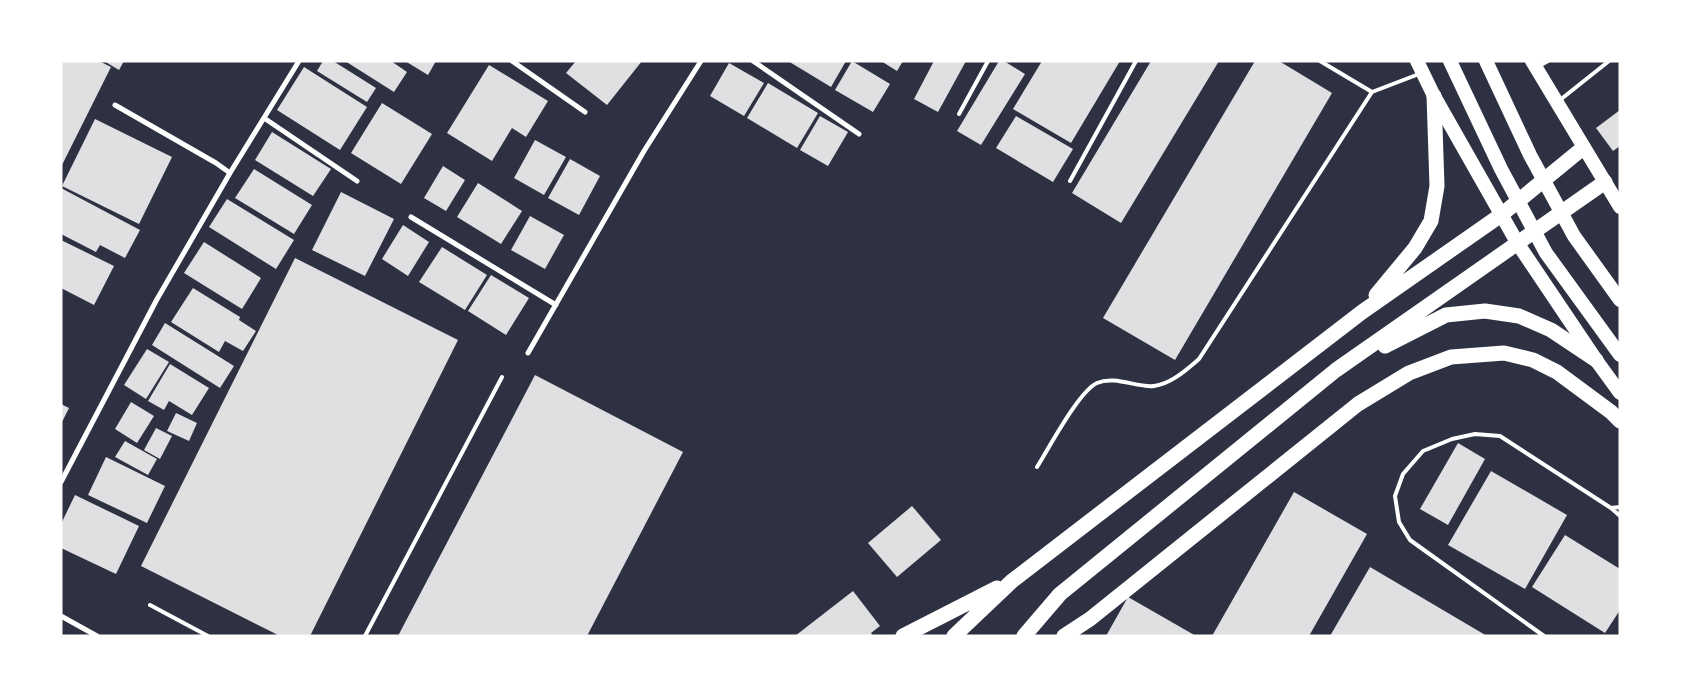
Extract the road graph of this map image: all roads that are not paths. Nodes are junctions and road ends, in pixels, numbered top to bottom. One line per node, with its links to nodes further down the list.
1 (299, 61): 20 (street)
2 (512, 61): 18 (street)
3 (701, 61): 32 (street)
4 (753, 61): 21 (street)
5 (988, 61): 19 (lane)
6 (1136, 61): 25 (lane)
7 (1320, 61): 14 (lane)
8 (1450, 61): 35 (highway)
9 (1486, 61): 31 (highway)
10 (1548, 61): 12 (lane)
11 (1609, 61): 16 (lane)
12 (1534, 65): 16 (highway)
13 (1420, 67): 14 (lane); 15 (highway)
14 (1372, 92): 41 (lane)
15 (1434, 96): 28 (highway); 33 (highway)
16 (1557, 103): 22 (highway)
17 (115, 105): 23 (street)
18 (585, 112)
19 (959, 114)
20 (264, 118): 23 (street); 24 (street)
21 (859, 134)
22 (1583, 148): 26 (highway); 28 (highway)
23 (230, 173): 42 (street)
24 (357, 181)
25 (1070, 181)
26 (1605, 182): 27 (highway); 30 (highway)
27 (1620, 207)
28 (1501, 215): 30 (highway); 33 (highway)
29 (411, 217): 32 (street)
30 (1518, 244): 36 (highway); 37 (highway)
31 (1620, 300)
32 (556, 305): 34 (street)
33 (1362, 312): 46 (highway)
34 (528, 353)
35 (1620, 355)
36 (1596, 360): 37 (highway); 39 (highway)
37 (1336, 370): 54 (highway)
38 (502, 377): 51 (lane)
39 (1620, 393)
40 (1620, 421): 55 (highway)
41 (1037, 467)
42 (61, 482)
43 (1620, 507): 44 (lane)
44 (1611, 508): 45 (lane); 56 (lane)
45 (1620, 516)
46 (1012, 581): 52 (highway); 53 (highway)
47 (150, 605): 50 (lane)
48 (61, 616): 49 (street)
49 (97, 636)
50 (208, 636)
51 (366, 636)
52 (903, 636)
53 (954, 636)
54 (1024, 636)
55 (1064, 636)
56 (1544, 636)

